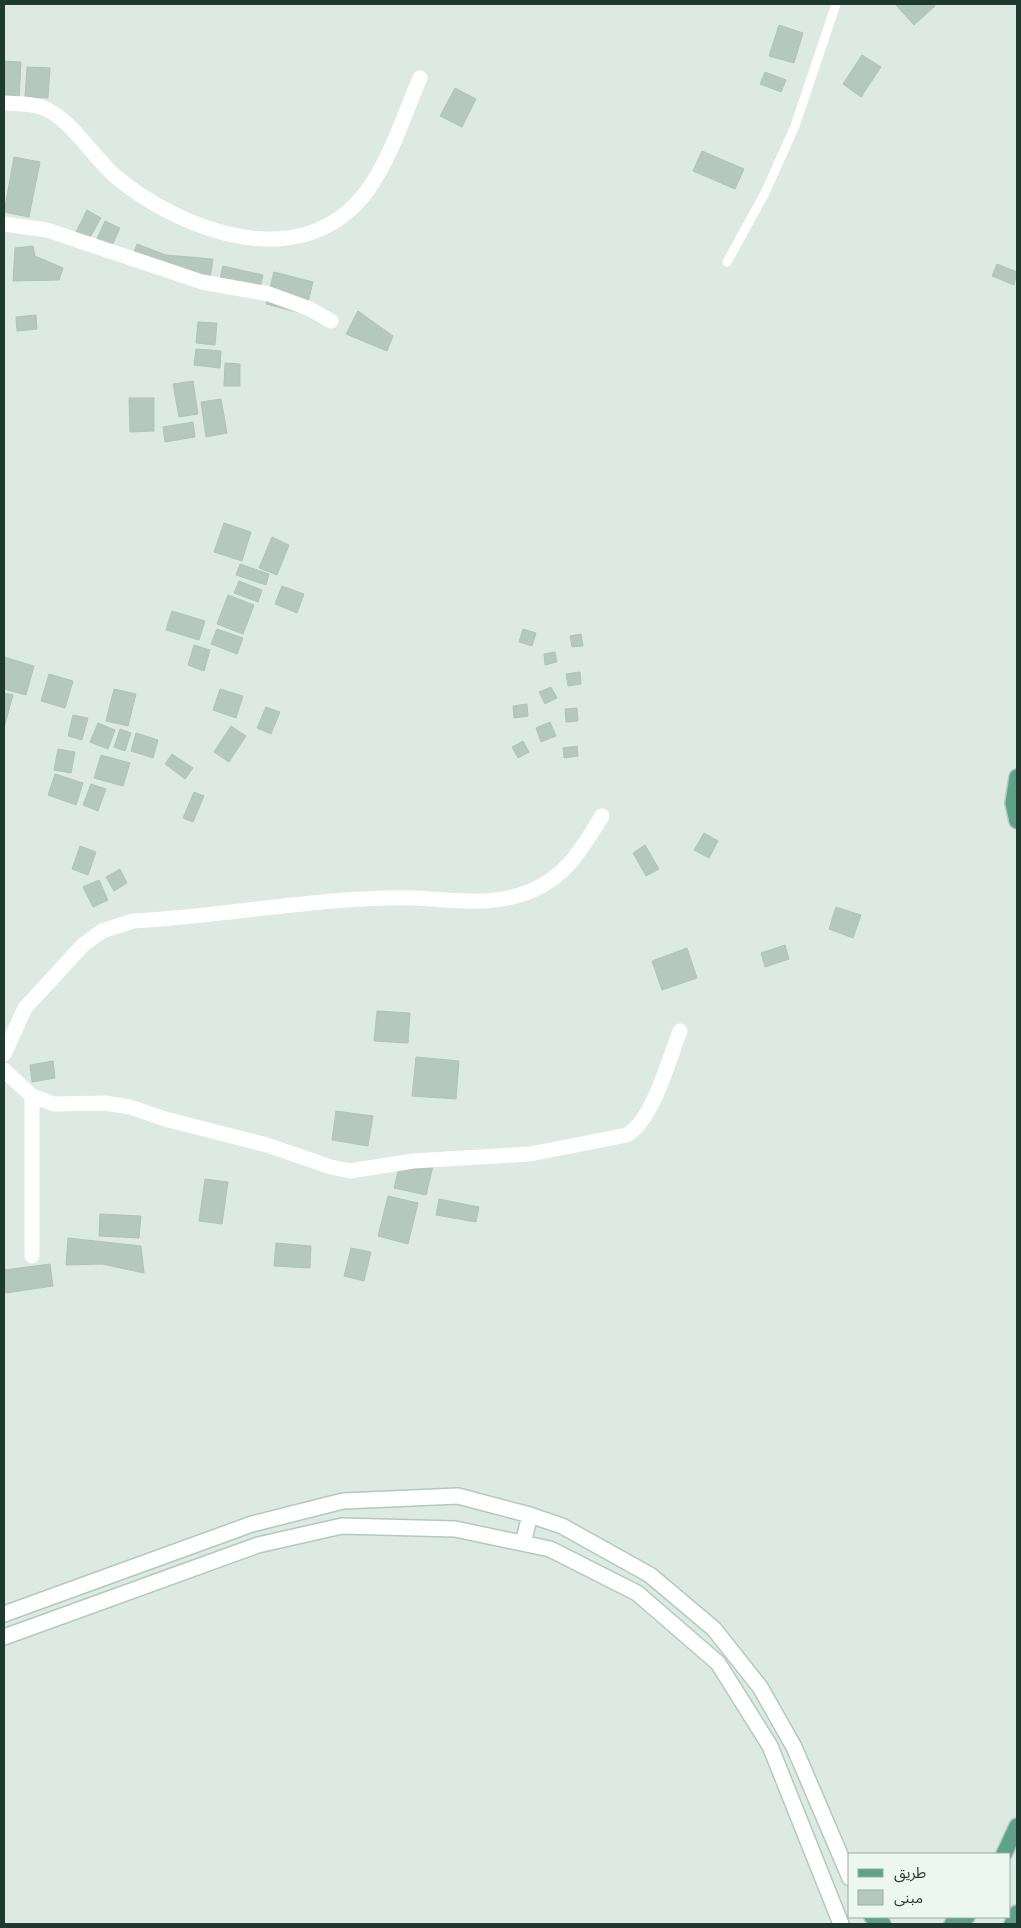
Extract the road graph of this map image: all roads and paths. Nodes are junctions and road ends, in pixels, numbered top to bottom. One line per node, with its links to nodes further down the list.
1 (836, 4): 5 (lane)
2 (420, 78): 3 (street)
3 (4, 103)
4 (4, 224): 6 (street)
5 (727, 262)
6 (331, 321)
7 (1017, 777): 9 (main road)
8 (602, 816): 11 (street)
9 (1017, 821)
10 (680, 1031): 13 (street)
11 (4, 1054)
12 (4, 1070): 13 (street)
13 (32, 1096): 14 (street)
14 (32, 1256)
15 (530, 1515): 16 (street); 17 (street); 19 (street)
16 (523, 1543): 18 (street); 20 (street)
17 (4, 1614)
18 (4, 1637)
19 (794, 1747): 20 (street); 23 (street)
20 (775, 1758): 26 (street)
21 (1017, 1826): 22 (main road)
22 (1004, 1853)
23 (848, 1873)
24 (1017, 1913): 28 (main road)
25 (965, 1918): 27 (main road)
26 (841, 1924)
27 (952, 1924)
28 (1012, 1924)

